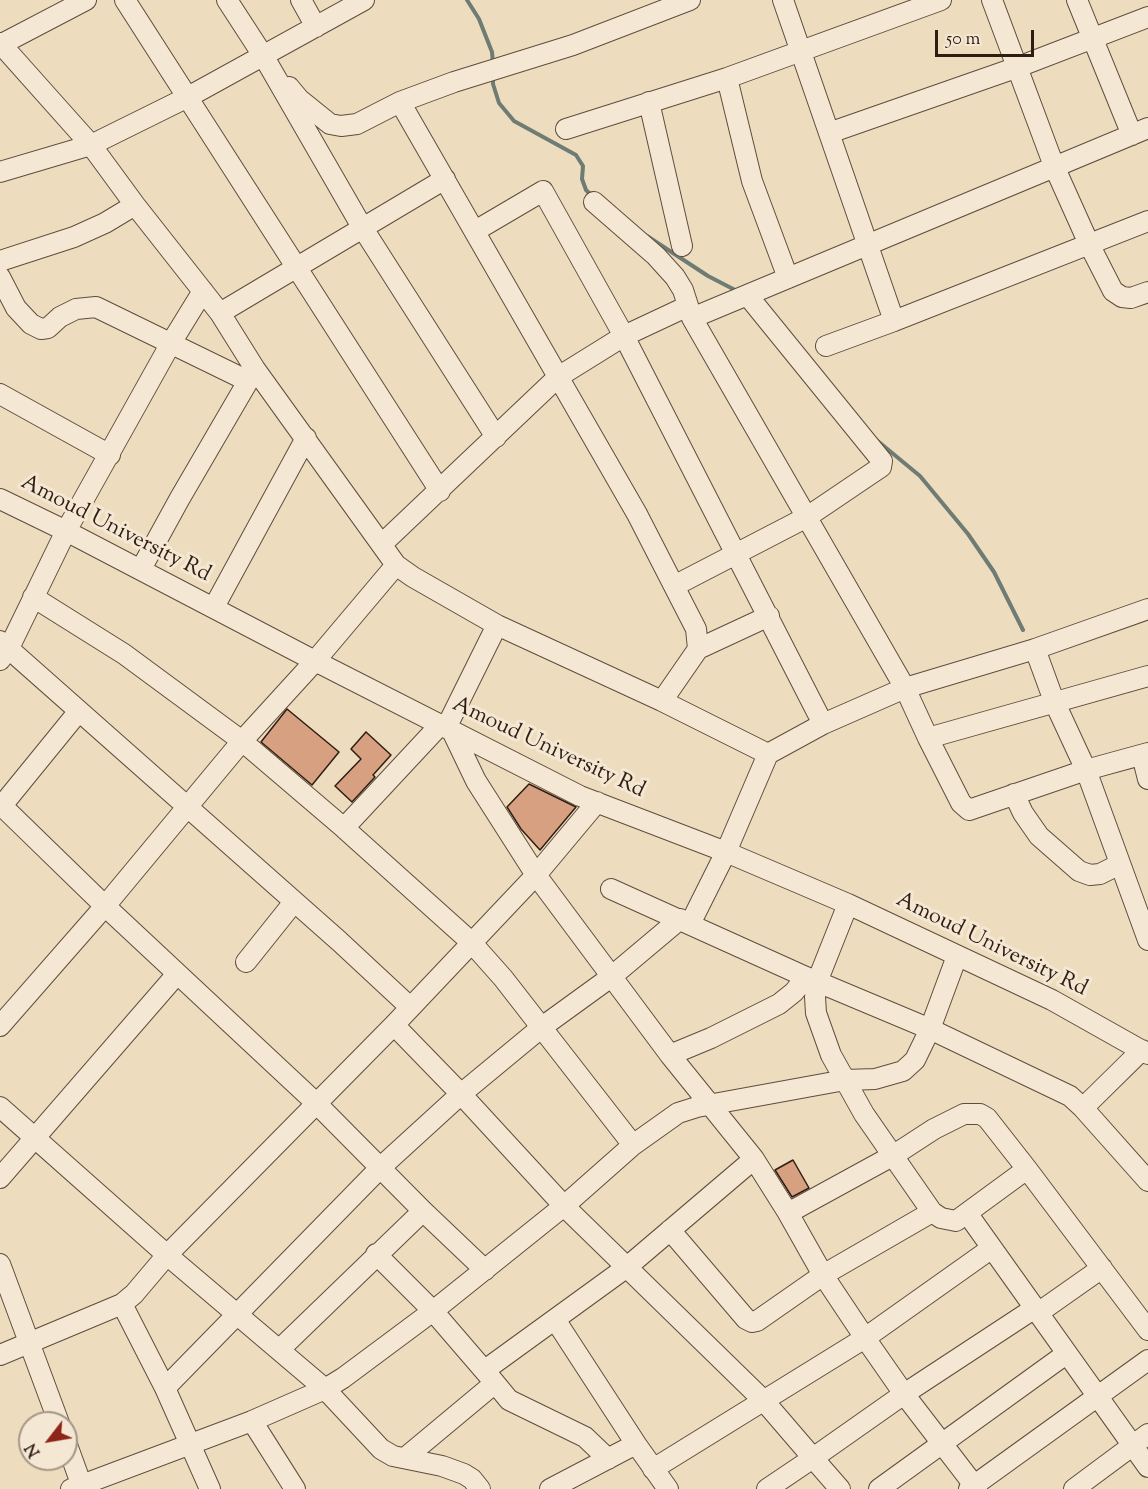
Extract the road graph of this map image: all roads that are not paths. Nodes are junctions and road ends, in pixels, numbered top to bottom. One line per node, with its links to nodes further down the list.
1 (86, 0): 14 (street)
2 (125, 0): 19 (street)
3 (227, 0): 16 (street)
4 (301, 0): 12 (street)
5 (364, 0): 12 (street)
6 (690, 0): 20 (street)
7 (783, 0): 15 (street)
8 (941, 0): 15 (street)
9 (993, 0): 17 (street)
10 (1077, 0): 13 (street)
11 (1148, 17): 13 (street)
12 (316, 27): 16 (street)
13 (1091, 39): 17 (street); 23 (street)
14 (0, 44): 25 (street)
15 (802, 51): 18 (street); 24 (street)
16 (264, 57): 19 (street); 20 (street); 32 (street)
17 (1018, 67): 24 (street); 26 (street)
18 (727, 78): 21 (street); 40 (street)
19 (188, 97): 25 (street); 38 (street)
20 (400, 102): 28 (street)
21 (649, 102): 22 (street); 36 (street)
22 (566, 129)
23 (1140, 131): 26 (street)
24 (829, 133): 34 (street)
25 (90, 145): 27 (street); 30 (street)
26 (1054, 166): 34 (street); 35 (street)
27 (0, 172)
28 (445, 178): 32 (street); 33 (street)
29 (594, 202): 44 (street)
30 (135, 205): 37 (street); 41 (street)
31 (1148, 221): 35 (street)
32 (362, 227): 38 (street); 53 (street)
33 (475, 231): 47 (street); 51 (street)
34 (867, 243): 40 (street); 46 (street)
35 (1089, 244): 42 (street); 46 (street)
36 (682, 246)
37 (0, 261)
38 (296, 266): 45 (street); 56 (street)
39 (0, 278): 48 (street)
40 (788, 278): 43 (street)
41 (203, 291): 45 (street); 48 (street)
42 (1148, 292)
43 (748, 296): 44 (street); 58 (street)
44 (690, 312): 47 (street); 58 (street)
45 (220, 313): 50 (street)
46 (894, 321): 49 (street)
47 (624, 336): 51 (street); 61 (street)
48 (171, 343): 50 (street); 55 (street)
49 (826, 346)
50 (252, 375): 54 (street); 63 (street)
51 (558, 377): 53 (street); 64 (street)
52 (0, 394): 55 (street)
53 (496, 437): 56 (street)
54 (306, 438): 60 (street); 66 (street)
55 (110, 455): 59 (street)
56 (440, 491): 60 (street)
57 (0, 499): 59 (street, Amoud University Rd)
58 (807, 517): 61 (street); 75 (street)
59 (66, 531): 63 (street, Amoud University Rd); 65 (street)
60 (382, 544): 62 (street)
61 (737, 554): 64 (street); 68 (street)
62 (396, 565): 69 (street); 73 (street)
63 (141, 569): 66 (street, Amoud University Rd)
64 (674, 586): 70 (street)
65 (33, 597): 72 (street); 82 (street)
66 (214, 607): 73 (street, Amoud University Rd)
67 (1148, 609): 71 (street)
68 (769, 616): 70 (street); 79 (street)
69 (497, 625): 76 (street); 80 (street)
70 (698, 648): 76 (street)
71 (1035, 649): 75 (street); 77 (street)
72 (3, 650): 78 (street)
73 (315, 660): 80 (street, Amoud University Rd); 82 (street)
74 (1148, 676): 77 (street)
75 (905, 688): 79 (street); 81 (street)
76 (662, 701): 83 (street)
77 (1054, 701): 81 (street); 85 (street)
78 (79, 711): 89 (street); 90 (street)
79 (823, 724): 83 (street)
80 (446, 728): 88 (street, Amoud University Rd); 91 (street); 94 (street)
81 (928, 738): 87 (street)
82 (242, 741): 90 (street); 91 (street)
83 (768, 754): 92 (street)
84 (1145, 754): 85 (street); 86 (street)
85 (1086, 770): 87 (street); 93 (street)
86 (1148, 779)
87 (1014, 794): 93 (street)
88 (597, 802): 92 (street, Amoud University Rd); 94 (street)
89 (1, 806): 98 (street)
90 (186, 808): 96 (street); 98 (street)
91 (344, 828): 101 (street)
92 (726, 852): 97 (street, Amoud University Rd); 99 (street)
93 (1120, 864): 100 (street)
94 (536, 875): 101 (street); 105 (street)
95 (611, 889): 99 (street)
96 (294, 902): 103 (street); 107 (street)
97 (848, 904): 102 (street, Amoud University Rd); 106 (street)
98 (105, 906): 104 (street); 109 (street)
99 (685, 922): 105 (street); 106 (street)
100 (1148, 940)
101 (471, 942): 107 (street); 110 (street)
102 (957, 956): 111 (street); 112 (street, Amoud University Rd)
103 (246, 962)
104 (177, 974): 116 (street); 120 (street)
105 (611, 977): 110 (street); 113 (street)
106 (812, 980): 111 (street); 113 (street); 114 (street)
107 (410, 1007): 108 (street)
108 (394, 1025): 115 (street); 116 (street)
109 (0, 1026)
110 (542, 1027): 115 (street); 121 (street)
111 (930, 1029): 114 (street); 119 (street)
112 (1145, 1052): 119 (street)
113 (670, 1055): 117 (street)
114 (845, 1080): 117 (street); 122 (street)
115 (462, 1094): 124 (street); 128 (street)
116 (316, 1103): 124 (street); 136 (street)
117 (712, 1105): 121 (street); 123 (street)
118 (0, 1107): 120 (street)
119 (1083, 1108): 127 (street)
120 (35, 1137): 126 (street); 136 (street)
121 (633, 1145): 128 (street)
122 (894, 1155): 125 (street); 130 (street); 131 (street)
123 (754, 1159): 131 (street); 133 (street)
124 (381, 1167): 129 (street); 145 (street)
125 (1028, 1169): 132 (street); 139 (street)
126 (0, 1178)
127 (1148, 1181)
128 (564, 1206): 138 (street); 140 (street)
129 (423, 1210): 135 (street); 140 (street)
130 (932, 1212): 132 (street); 141 (street)
131 (788, 1213): 141 (street)
132 (967, 1213): 134 (street)
133 (670, 1230): 138 (street); 141 (street)
134 (992, 1248): 144 (street); 148 (street)
135 (376, 1254): 143 (street); 150 (street)
136 (167, 1255): 142 (street); 145 (street)
137 (0, 1264): 149 (street)
138 (627, 1267): 146 (street); 159 (street)
139 (1102, 1268): 144 (street); 147 (street)
140 (485, 1269): 143 (street)
141 (823, 1275): 148 (street)
142 (122, 1304): 149 (street); 155 (street)
143 (433, 1311): 154 (street); 156 (street)
144 (1037, 1311): 151 (street); 157 (street)
145 (239, 1314): 150 (street); 155 (street)
146 (556, 1321): 154 (street); 163 (street)
147 (1148, 1330)
148 (865, 1338): 157 (street); 159 (street)
149 (30, 1344): 152 (street); 160 (street)
150 (279, 1350): 156 (street)
151 (1066, 1354): 158 (street); 164 (street)
152 (0, 1355)
153 (1148, 1360): 158 (street)
154 (490, 1376): 166 (street); 168 (street)
155 (165, 1388): 165 (street)
156 (325, 1389): 161 (street); 166 (street)
157 (904, 1394): 164 (street); 167 (street)
158 (1098, 1395): 162 (street); 173 (street)
159 (764, 1401): 167 (street); 170 (street)
160 (55, 1411)
161 (252, 1421): 165 (street); 175 (street)
162 (1140, 1440): 169 (street); 182 (street)
163 (636, 1444): 168 (street); 170 (street)
164 (944, 1444): 173 (street); 181 (street)
165 (190, 1445): 172 (street); 174 (street)
166 (405, 1458): 176 (street)
167 (813, 1458): 179 (street); 180 (street)
168 (608, 1459): 177 (street)
169 (1148, 1467)
170 (654, 1469): 178 (street)
171 (74, 1471): 172 (street)
172 (79, 1488)
173 (973, 1488)
174 (210, 1489)
175 (295, 1489)
176 (480, 1489)
177 (550, 1489)
178 (668, 1489)
179 (767, 1489)
180 (840, 1489)
181 (879, 1489)
182 (1074, 1489)

